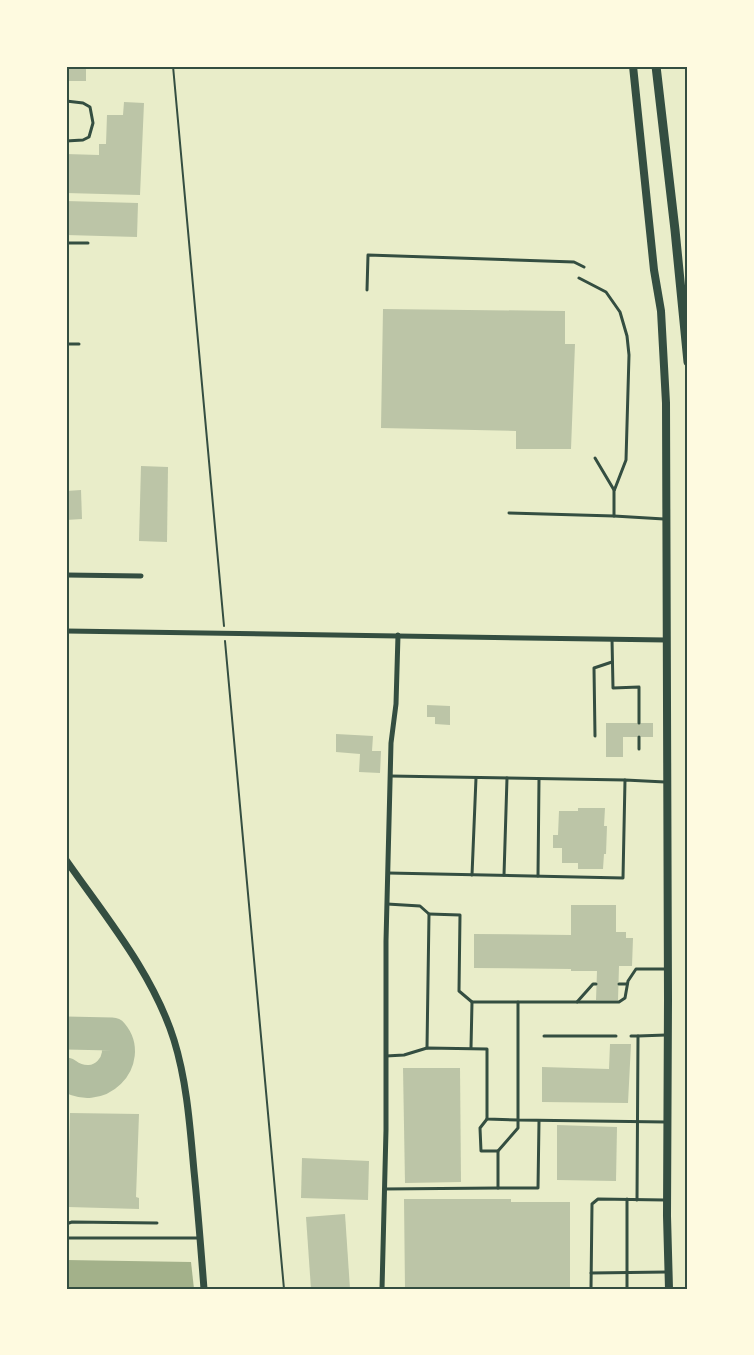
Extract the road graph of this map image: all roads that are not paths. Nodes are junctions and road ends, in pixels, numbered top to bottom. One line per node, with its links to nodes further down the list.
1 (633, 66): 17 (main road)
2 (656, 66): 12 (highway)
3 (66, 101): 4 (lane)
4 (66, 141)
5 (66, 243): 6 (lane)
6 (88, 243)
7 (584, 267): 9 (lane)
8 (579, 278): 14 (lane)
9 (367, 290)
10 (66, 344): 11 (lane)
11 (79, 345)
12 (688, 362)
13 (595, 458): 14 (lane)
14 (614, 491): 16 (lane)
15 (509, 513): 16 (lane)
16 (614, 516): 17 (lane)
17 (666, 520): 23 (main road)
18 (66, 575): 19 (street)
19 (141, 576)
20 (66, 631): 21 (street)
21 (398, 635): 22 (street); 29 (street)
22 (612, 639): 23 (street); 24 (lane)
23 (666, 640): 34 (main road)
24 (612, 662): 25 (lane); 26 (lane)
25 (639, 723)
26 (595, 736)
27 (639, 737): 28 (lane)
28 (639, 749)
29 (390, 776): 30 (lane); 36 (street)
30 (476, 778): 31 (lane); 37 (lane)
31 (507, 778): 32 (lane); 38 (lane)
32 (539, 779): 33 (lane); 39 (lane)
33 (625, 780): 34 (lane); 39 (lane)
34 (667, 782): 42 (main road)
35 (66, 860): 71 (street)
36 (388, 873): 37 (lane); 40 (street)
37 (472, 875): 38 (lane)
38 (504, 875): 39 (lane)
39 (538, 876)
40 (387, 904): 41 (lane); 56 (street)
41 (429, 914): 46 (lane); 54 (lane)
42 (668, 969): 45 (lane); 49 (main road)
43 (597, 984): 48 (lane)
44 (619, 984): 45 (lane)
45 (627, 984): 48 (lane)
46 (472, 1002): 47 (lane); 55 (lane)
47 (519, 1002): 48 (lane); 58 (lane)
48 (577, 1002)
49 (668, 1035): 53 (lane); 61 (main road)
50 (544, 1036): 51 (lane)
51 (616, 1036)
52 (631, 1036): 53 (lane)
53 (638, 1036): 60 (lane)
54 (427, 1048): 55 (lane); 56 (lane)
55 (471, 1048): 57 (lane)
56 (386, 1056): 64 (street)
57 (487, 1119): 58 (lane); 62 (lane)
58 (518, 1120): 59 (lane); 62 (lane)
59 (542, 1121): 60 (lane); 63 (lane)
60 (638, 1122): 61 (lane); 66 (lane)
61 (668, 1122): 67 (main road)
62 (498, 1151): 63 (lane)
63 (498, 1188): 64 (lane)
64 (384, 1189): 76 (street)
65 (627, 1199): 66 (lane); 73 (lane); 74 (lane)
66 (637, 1200): 67 (lane)
67 (667, 1200): 72 (main road)
68 (157, 1223): 69 (lane)
69 (66, 1224)
70 (66, 1238): 71 (lane)
71 (200, 1238): 75 (street)
72 (669, 1272): 74 (lane); 79 (main road)
73 (591, 1273): 74 (lane); 77 (lane)
74 (627, 1273): 78 (lane)
75 (204, 1289)
76 (382, 1289)
77 (591, 1289)
78 (627, 1289)
79 (669, 1289)

